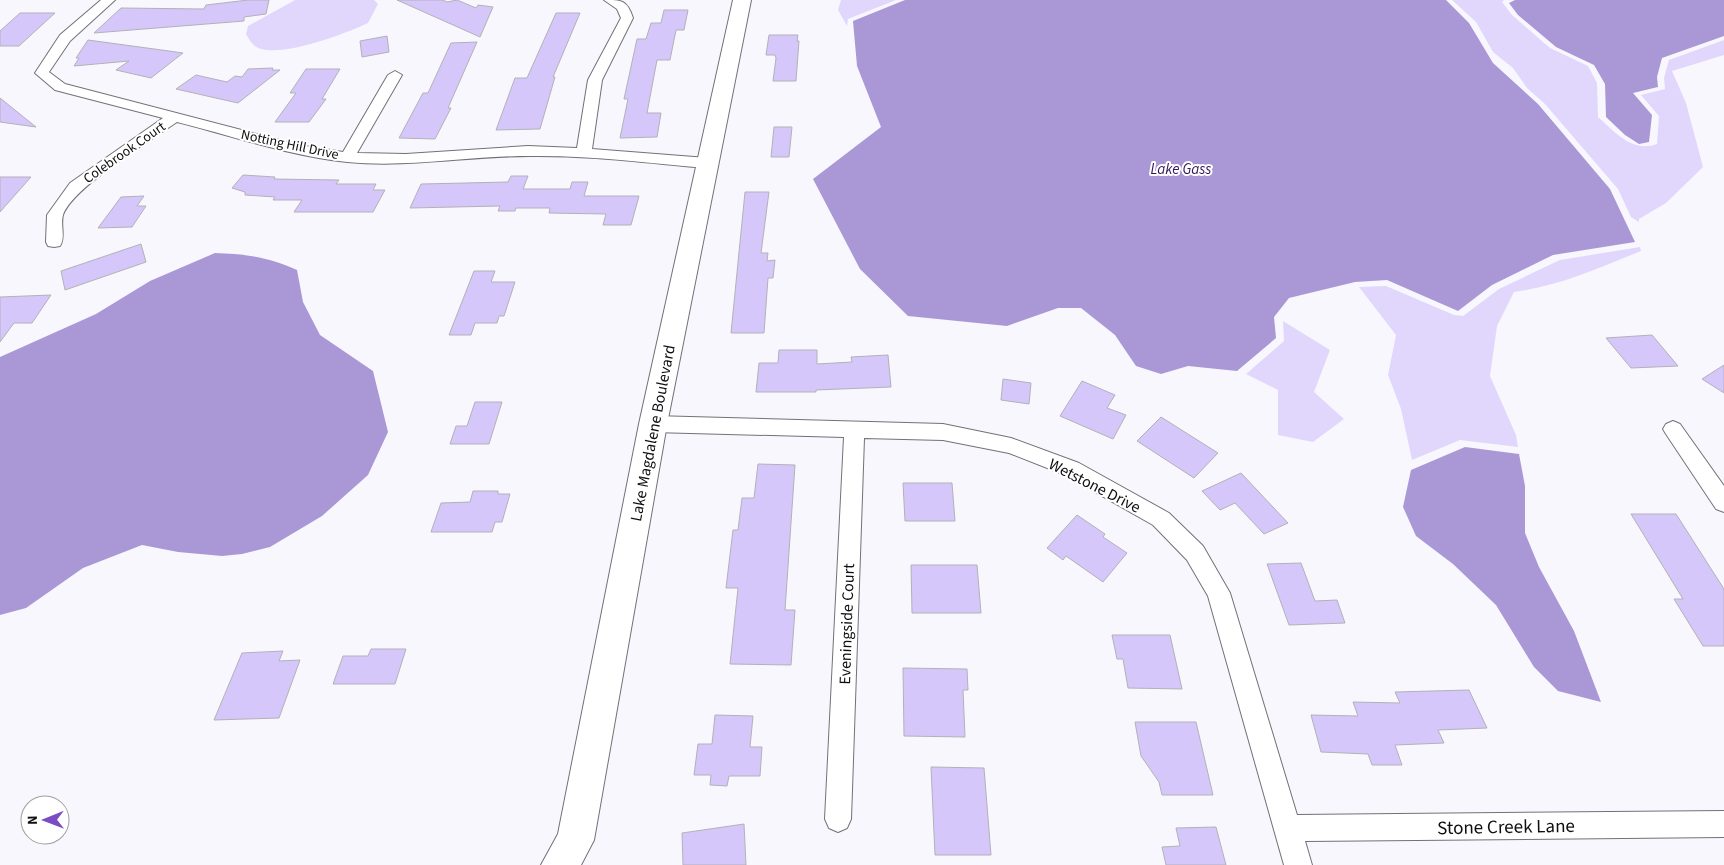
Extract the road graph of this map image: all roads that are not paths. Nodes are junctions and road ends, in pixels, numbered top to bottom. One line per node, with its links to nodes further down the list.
1 (109, 0): 5 (street, Notting Hill Drive)
2 (610, 0): 6 (street)
3 (742, 0): 8 (street, Lake Magdalene Boulevard)
4 (395, 75): 7 (street)
5 (174, 117): 7 (street, Notting Hill Drive); 9 (street, Colebrook Court)
6 (584, 153): 7 (street, Notting Hill Drive); 8 (street, Notting Hill Drive)
7 (347, 157)
8 (707, 163): 10 (street, Lake Magdalene Boulevard)
9 (54, 242)
10 (653, 424): 11 (street, Wetstone Drive); 17 (street, Lake Magdalene Boulevard)
11 (854, 429): 14 (street, Eveningside Court); 16 (street, Wetstone Drive)
12 (1673, 429): 13 (street)
13 (1724, 503)
14 (838, 819)
15 (1724, 824): 16 (street, Stone Creek Lane)
16 (1288, 828): 18 (street, Wetstone Drive)
17 (560, 865)
18 (1298, 865)

